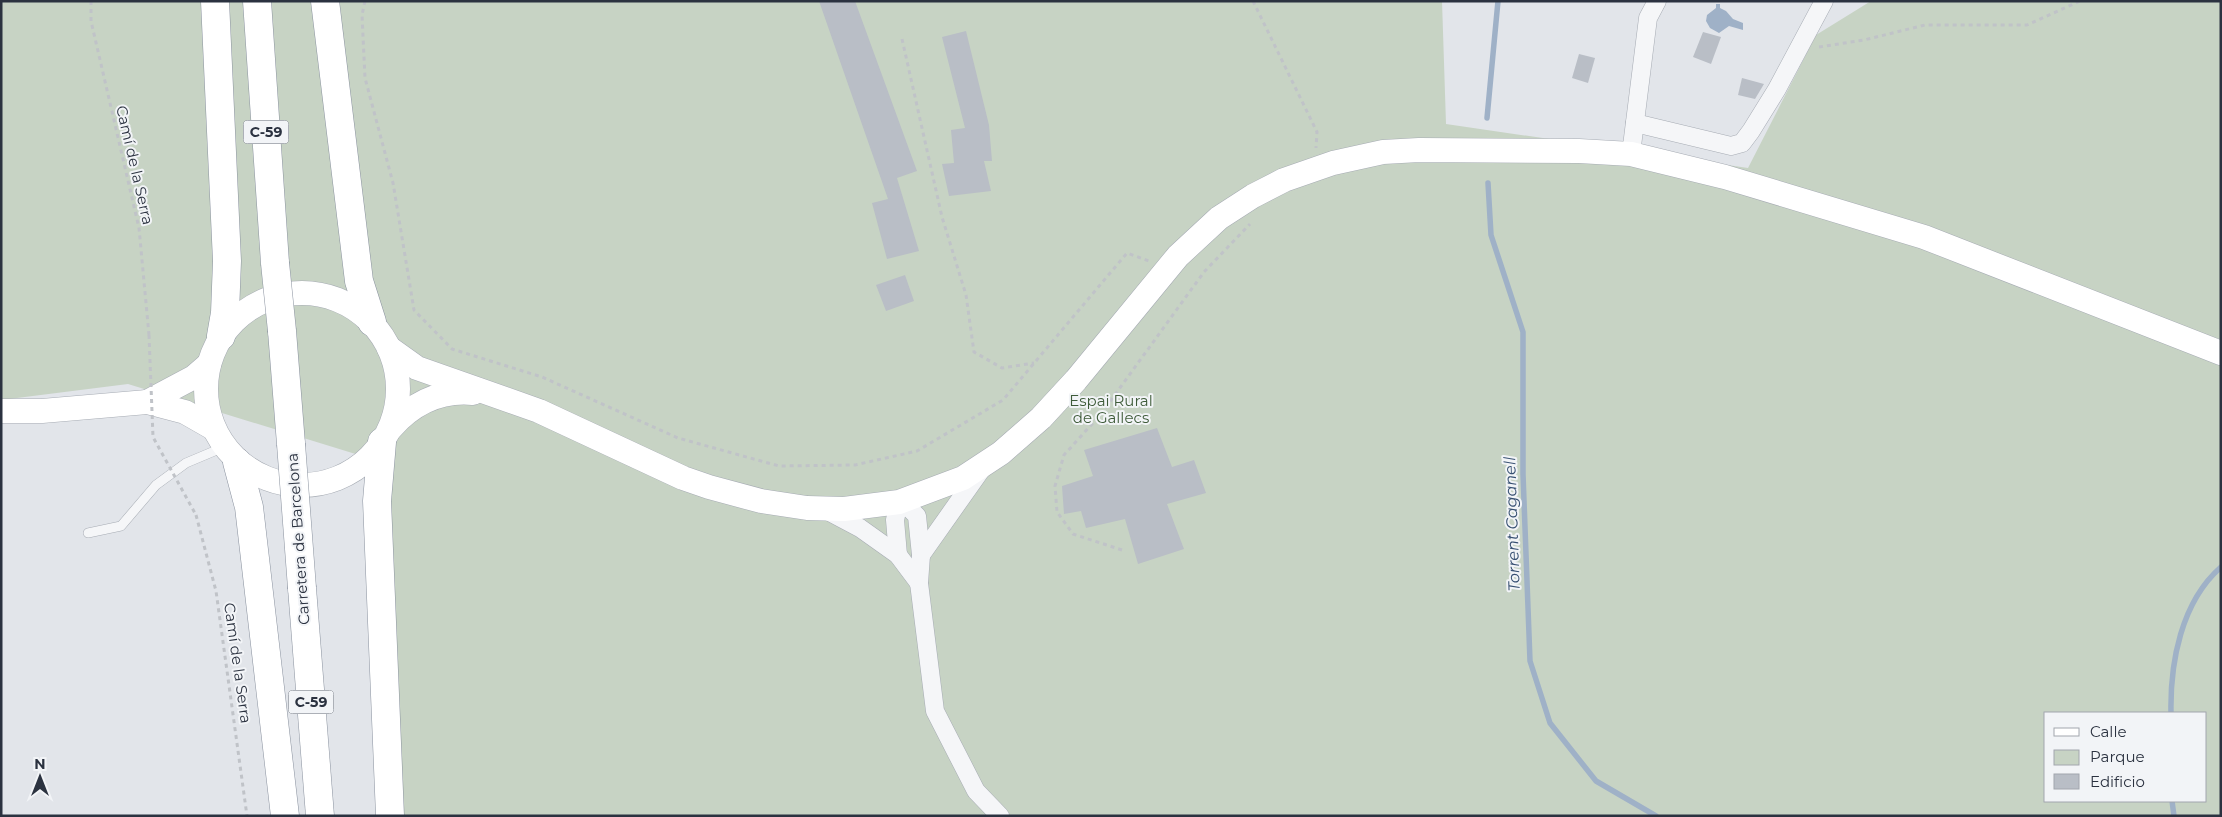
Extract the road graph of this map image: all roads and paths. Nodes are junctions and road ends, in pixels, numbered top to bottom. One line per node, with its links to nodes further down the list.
1 (91, 1): 38 (path, Camí de la Serra, bridge)
2 (215, 1): 18 (highway)
3 (256, 1): 40 (highway, Carretera de Barcelona / C-59, bridge)
4 (326, 1): 17 (highway)
5 (365, 1): 22 (path)
6 (1253, 1): 14 (path)
7 (1657, 1): 12 (street)
8 (1824, 1): 11 (street)
9 (2080, 1): 11 (path)
10 (902, 39): 22 (path)
11 (1797, 50): 12 (street)
12 (1635, 123): 13 (street)
13 (1631, 154): 14 (main road); 20 (main road)
14 (1315, 169): 16 (main road)
15 (1251, 223): 34 (path)
16 (1169, 268): 22 (path); 30 (main road)
17 (372, 322): 18 (main road); 19 (main road)
18 (221, 336): 21 (main road)
19 (389, 348): 23 (main road); 28 (main road)
20 (2221, 354)
21 (209, 364): 24 (main road); 29 (main road)
22 (1034, 364)
23 (497, 395): 28 (main road); 32 (main road)
24 (147, 402): 26 (main road); 29 (main road)
25 (1, 411): 26 (main road)
26 (40, 411): 27 (main road)
27 (1, 420)
28 (387, 435): 29 (main road); 41 (highway)
29 (225, 446): 33 (lane); 39 (highway)
30 (985, 464): 31 (main road); 36 (street)
31 (899, 502): 32 (main road); 35 (street); 36 (street)
32 (825, 509): 35 (street)
33 (88, 533)
34 (1122, 550)
35 (898, 555): 37 (street)
36 (921, 555): 37 (street)
37 (918, 583): 42 (street)
38 (248, 816)
39 (286, 816)
40 (320, 816)
41 (390, 816)
42 (1000, 816)

